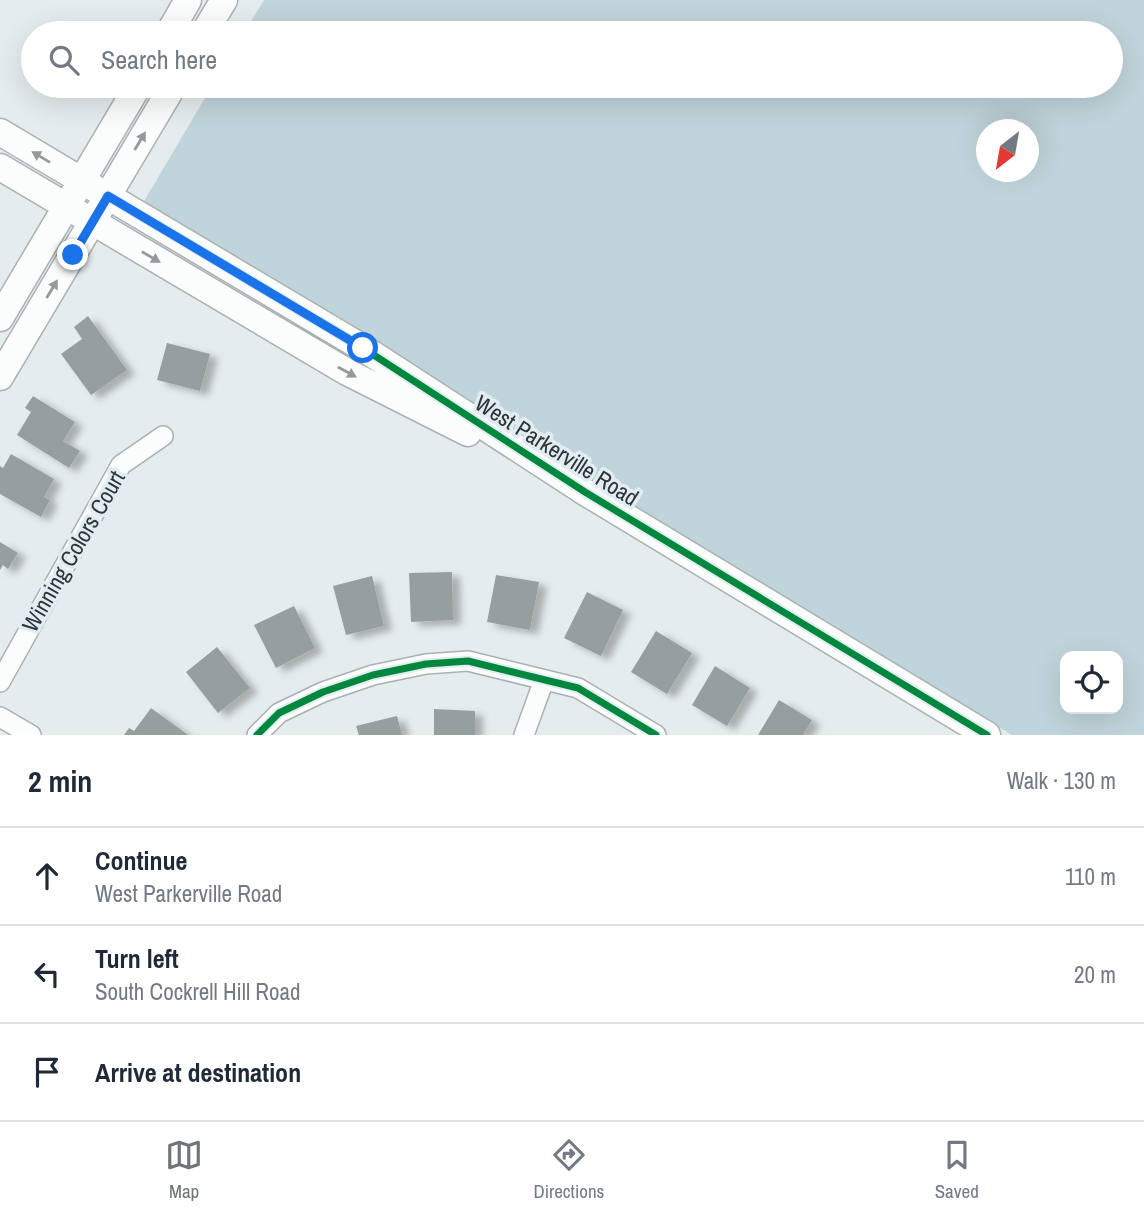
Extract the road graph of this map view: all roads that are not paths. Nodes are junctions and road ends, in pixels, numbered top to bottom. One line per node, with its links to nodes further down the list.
1 (188, 0): 3 (street)
2 (224, 0): 4 (street)
3 (176, 21)
4 (211, 21)
5 (131, 98): 9 (street)
6 (166, 98): 10 (street, one-way to 6)
7 (0, 132): 9 (street, West Parkerville Road, one-way to 7)
8 (0, 167): 11 (street, West Parkerville Road)
9 (82, 181): 10 (street, West Parkerville Road); 11 (street)
10 (108, 196): 12 (street); 16 (street, West Parkerville Road)
11 (66, 207): 12 (street, West Parkerville Road); 13 (street)
12 (92, 222): 14 (street, one-way to 12); 16 (street, West Parkerville Road, one-way to 16)
13 (0, 318)
14 (0, 377)
15 (163, 436): 18 (street, Winning Colors Court)
16 (585, 492): 24 (street, West Parkerville Road)
17 (544, 680): 21 (street); 22 (street); 23 (street)
18 (0, 682)
19 (0, 717): 20 (street)
20 (31, 735)
21 (257, 735)
22 (524, 735)
23 (656, 735)
24 (987, 735)

